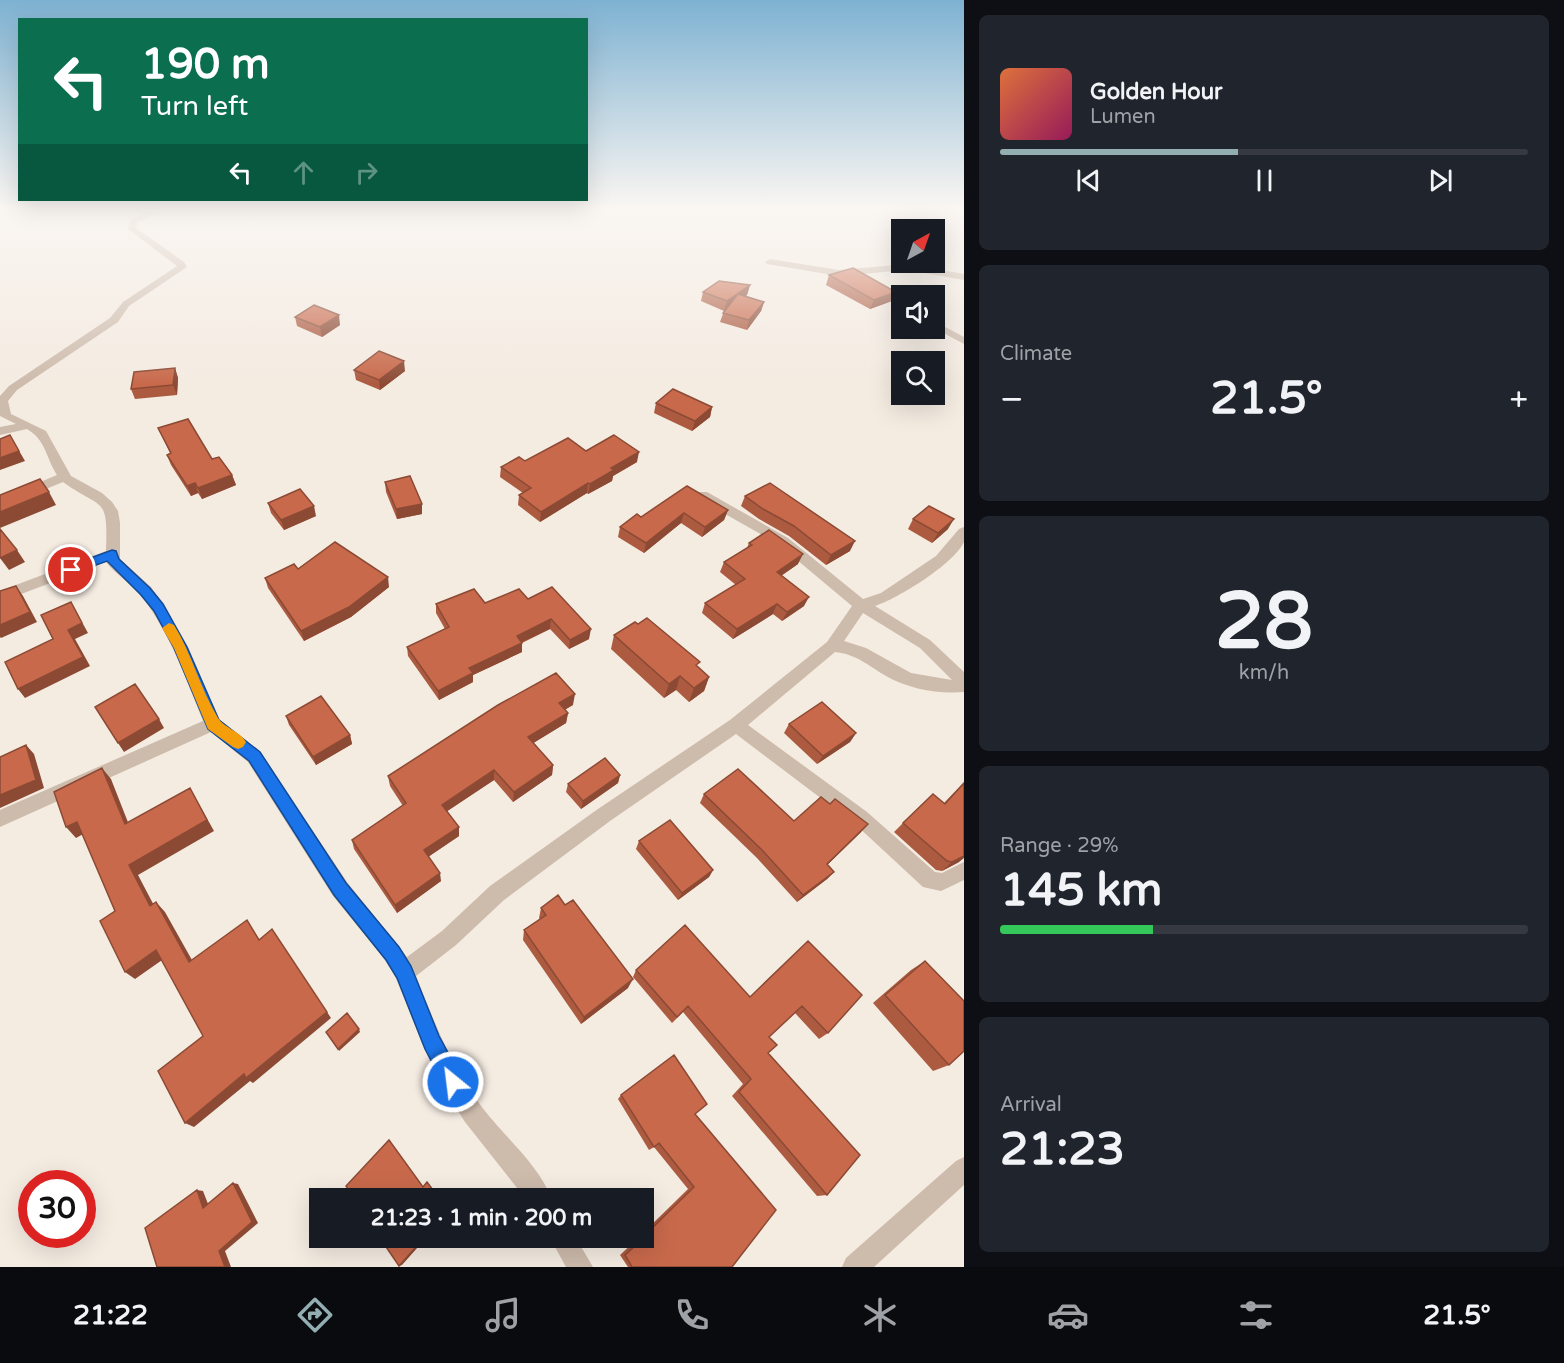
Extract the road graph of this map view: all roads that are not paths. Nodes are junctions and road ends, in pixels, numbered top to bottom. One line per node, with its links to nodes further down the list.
1 (182, 267): 10 (street)
2 (809, 267): 5 (street)
3 (883, 267): 5 (street)
4 (908, 267): 6 (street)
5 (853, 273): 7 (street)
6 (964, 277)
7 (891, 295)
8 (945, 330): 9 (street)
9 (964, 341)
10 (29, 426): 11 (street); 12 (street)
11 (0, 430)
12 (64, 477): 14 (street); 16 (street)
13 (690, 489): 18 (street)
14 (0, 504)
15 (964, 532): 18 (street)
16 (112, 554): 17 (street); 21 (street)
17 (0, 597)
18 (861, 605): 19 (street); 20 (street)
19 (832, 646): 20 (street); 22 (street)
20 (964, 684)
21 (213, 724): 23 (street); 25 (street)
22 (736, 725): 24 (street); 25 (street)
23 (0, 819)
24 (964, 871)
25 (404, 972): 27 (street)
26 (964, 1169): 30 (street)
27 (533, 1188)
28 (568, 1248): 29 (street)
29 (580, 1267)
30 (855, 1267)

